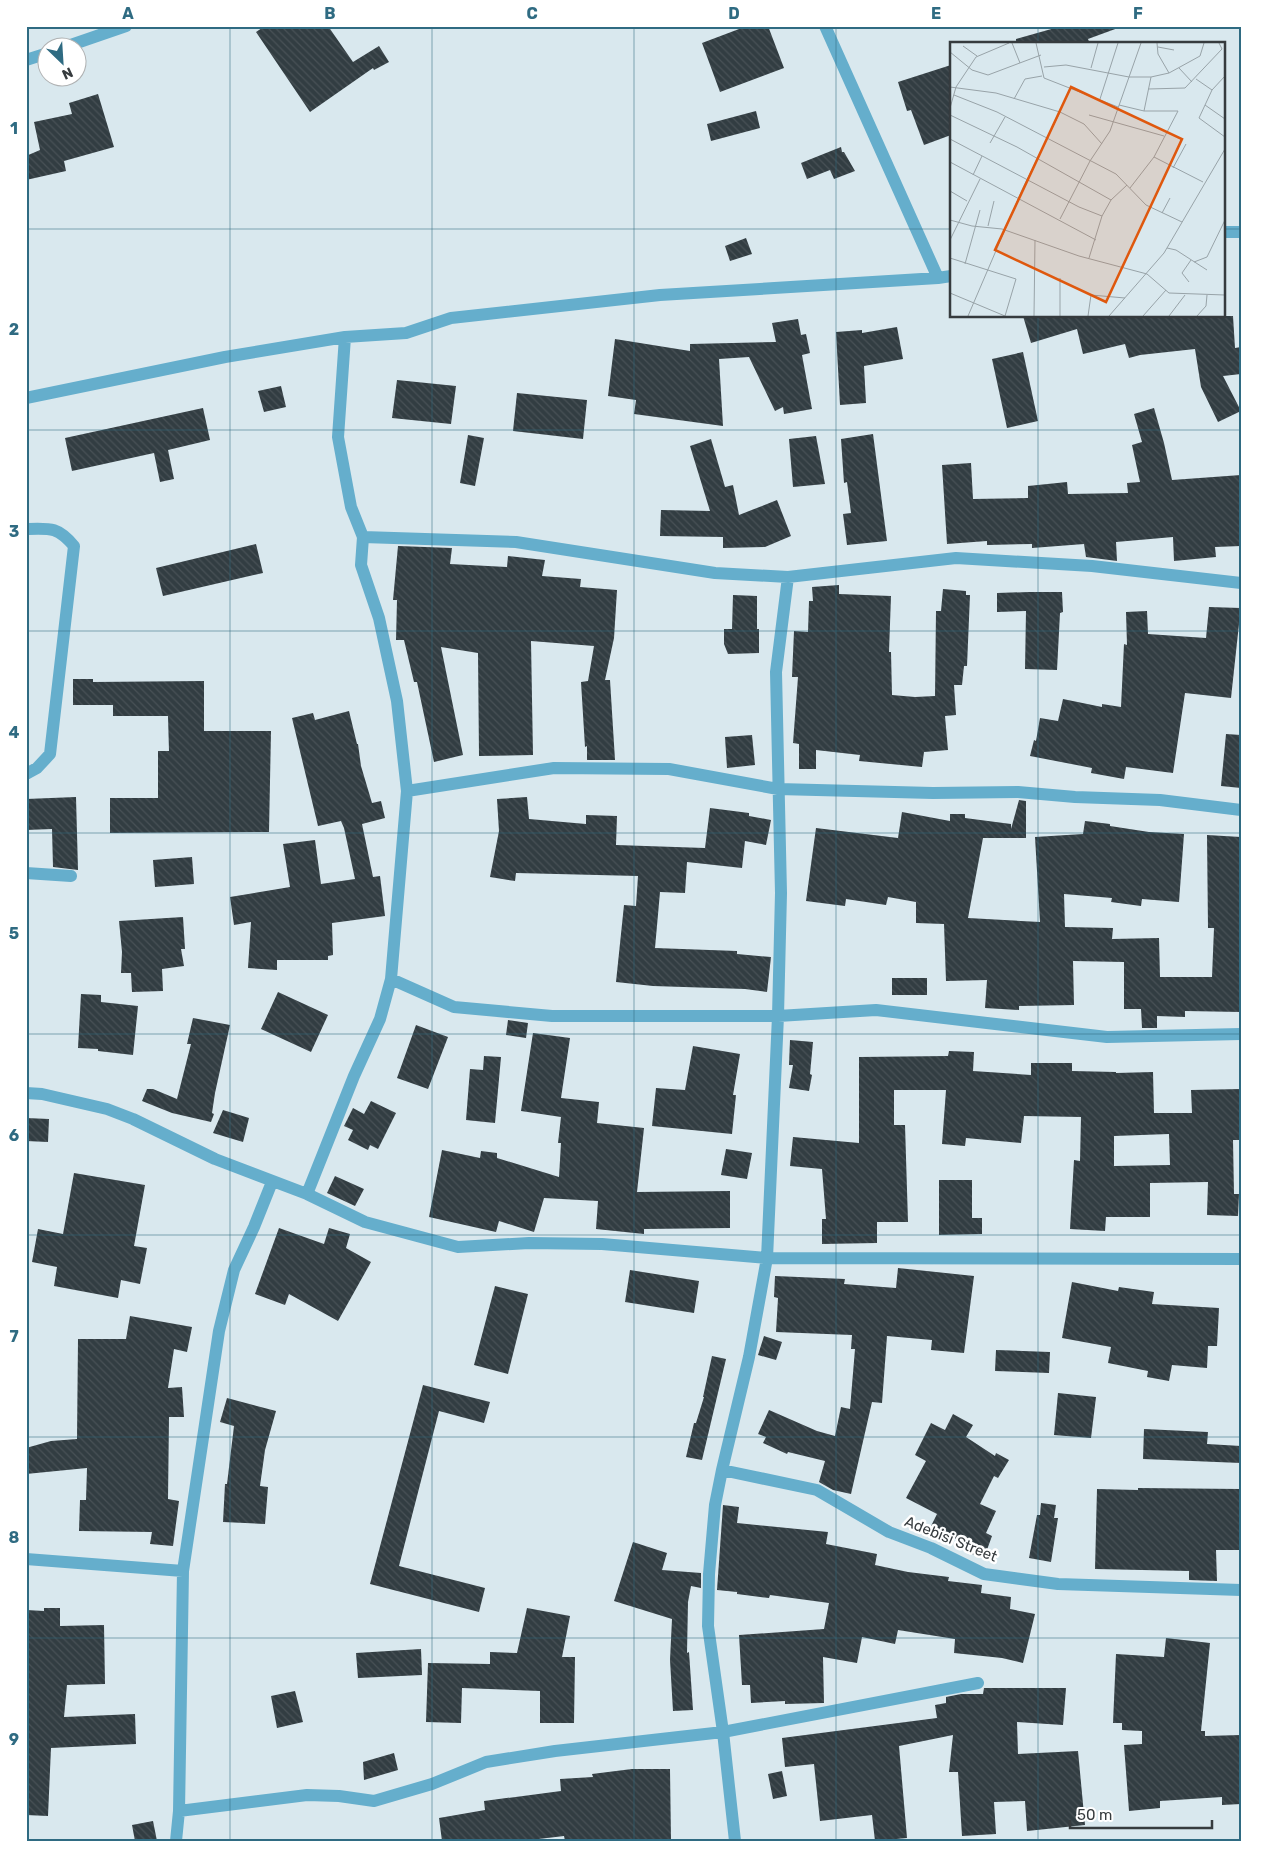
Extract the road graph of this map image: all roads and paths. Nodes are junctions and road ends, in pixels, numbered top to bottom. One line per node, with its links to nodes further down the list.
1 (126, 26): 3 (street)
2 (826, 26): 9 (street)
3 (88, 39)
4 (38, 56): 5 (street)
5 (26, 60)
6 (1224, 232): 7 (street)
7 (1241, 232)
8 (950, 276): 9 (street)
9 (938, 278): 10 (street)
10 (345, 337): 11 (street); 13 (street)
11 (26, 398)
12 (26, 529): 16 (street)
13 (363, 537): 14 (street); 18 (street)
14 (788, 578): 15 (street); 17 (street)
15 (1241, 583)
16 (26, 774)
17 (778, 789): 18 (street); 19 (street); 23 (street)
18 (407, 791): 22 (street)
19 (1241, 810)
20 (26, 873): 21 (street)
21 (71, 876)
22 (392, 979): 23 (street); 27 (street)
23 (778, 1016): 24 (street); 28 (street)
24 (1241, 1034)
25 (26, 1093): 26 (street)
26 (272, 1182): 27 (street); 32 (street)
27 (307, 1194): 28 (street)
28 (767, 1258): 29 (street); 30 (street)
29 (1241, 1259)
30 (722, 1470): 33 (street, Adebisi Street); 35 (street)
31 (26, 1559): 32 (street)
32 (184, 1570): 36 (street)
33 (1241, 1590)
34 (978, 1683): 35 (street)
35 (723, 1732): 36 (street); 38 (street)
36 (179, 1811): 37 (street)
37 (176, 1841)
38 (735, 1841)

